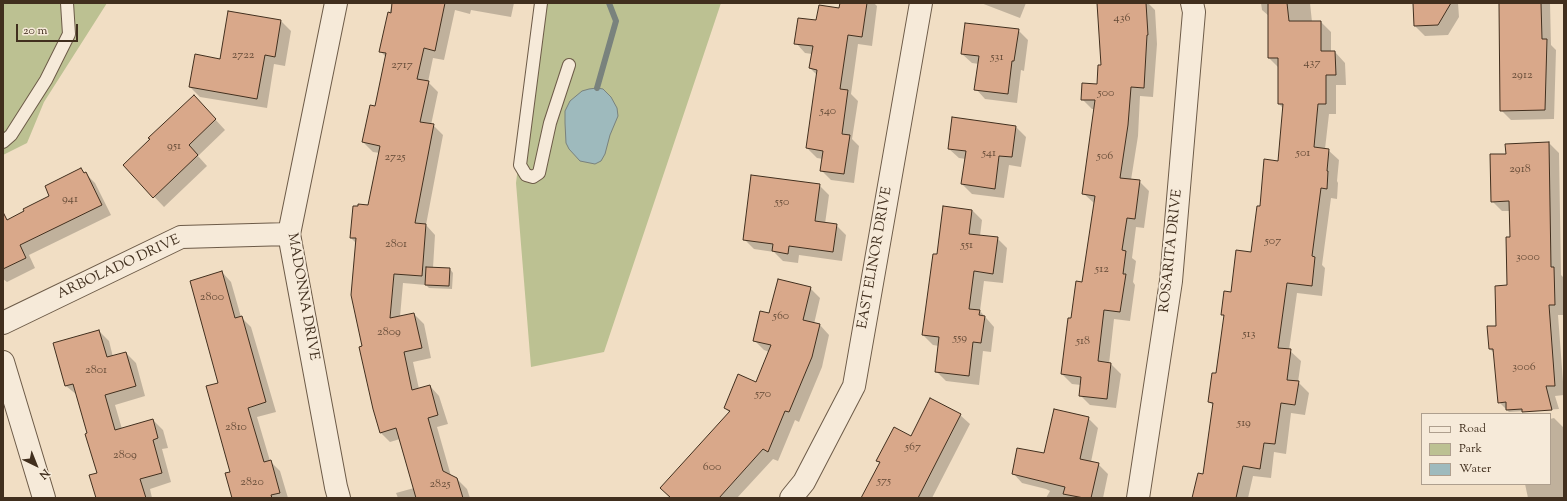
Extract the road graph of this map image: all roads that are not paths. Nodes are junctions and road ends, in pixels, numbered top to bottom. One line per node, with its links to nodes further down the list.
1 (67, 3): 7 (lane)
2 (336, 3): 8 (street, MADONNA DRIVE)
3 (541, 3): 6 (lane)
4 (921, 3): 13 (street, EAST ELINOR DRIVE)
5 (1192, 3): 14 (street, ROSARITA DRIVE)
6 (569, 65)
7 (3, 142)
8 (288, 234): 9 (street, ARBOLADO DRIVE); 12 (street, MADONNA DRIVE)
9 (3, 323)
10 (3, 362): 11 (street)
11 (44, 498)
12 (339, 498)
13 (791, 498)
14 (1138, 498)

